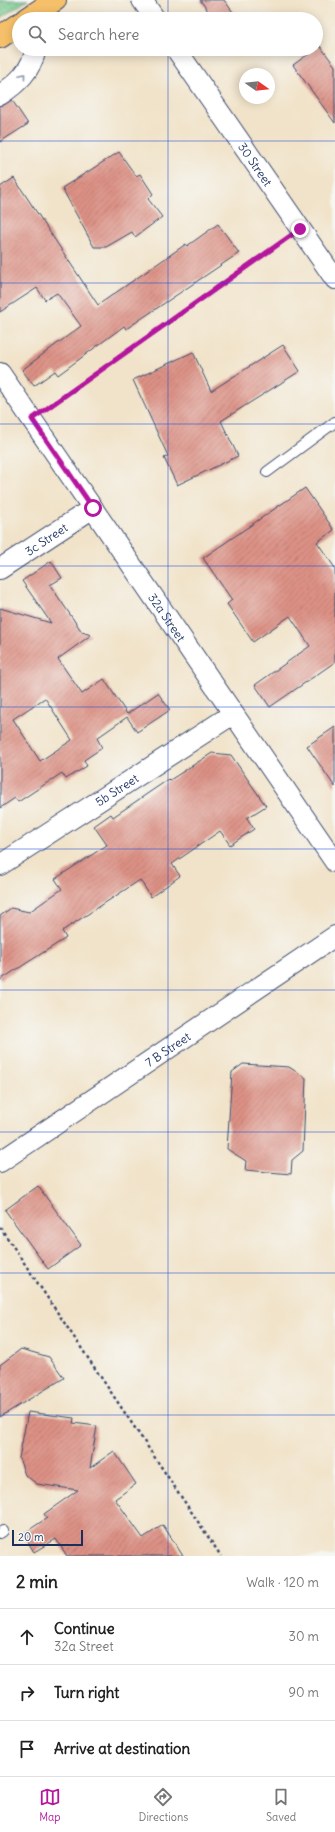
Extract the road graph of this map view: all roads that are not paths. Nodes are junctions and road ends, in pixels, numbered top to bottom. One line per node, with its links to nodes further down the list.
1 (142, 0): 2 (street)
2 (151, 12)
3 (12, 29): 4 (main road)
4 (0, 37)
5 (35, 56): 7 (street, one-way to 5)
6 (181, 56): 8 (street, 30 Street)
7 (0, 95)
8 (335, 279)
9 (0, 372): 12 (street, 32a Street)
10 (335, 422): 11 (lane)
11 (267, 472)
12 (93, 508): 13 (street, 3c Street); 14 (street, 32a Street)
13 (0, 569)
14 (233, 714): 15 (street, 32a Street); 16 (street, 5b Street)
15 (335, 862)
16 (0, 865)
17 (335, 936): 18 (street, 7 B Street)
18 (0, 1162)

